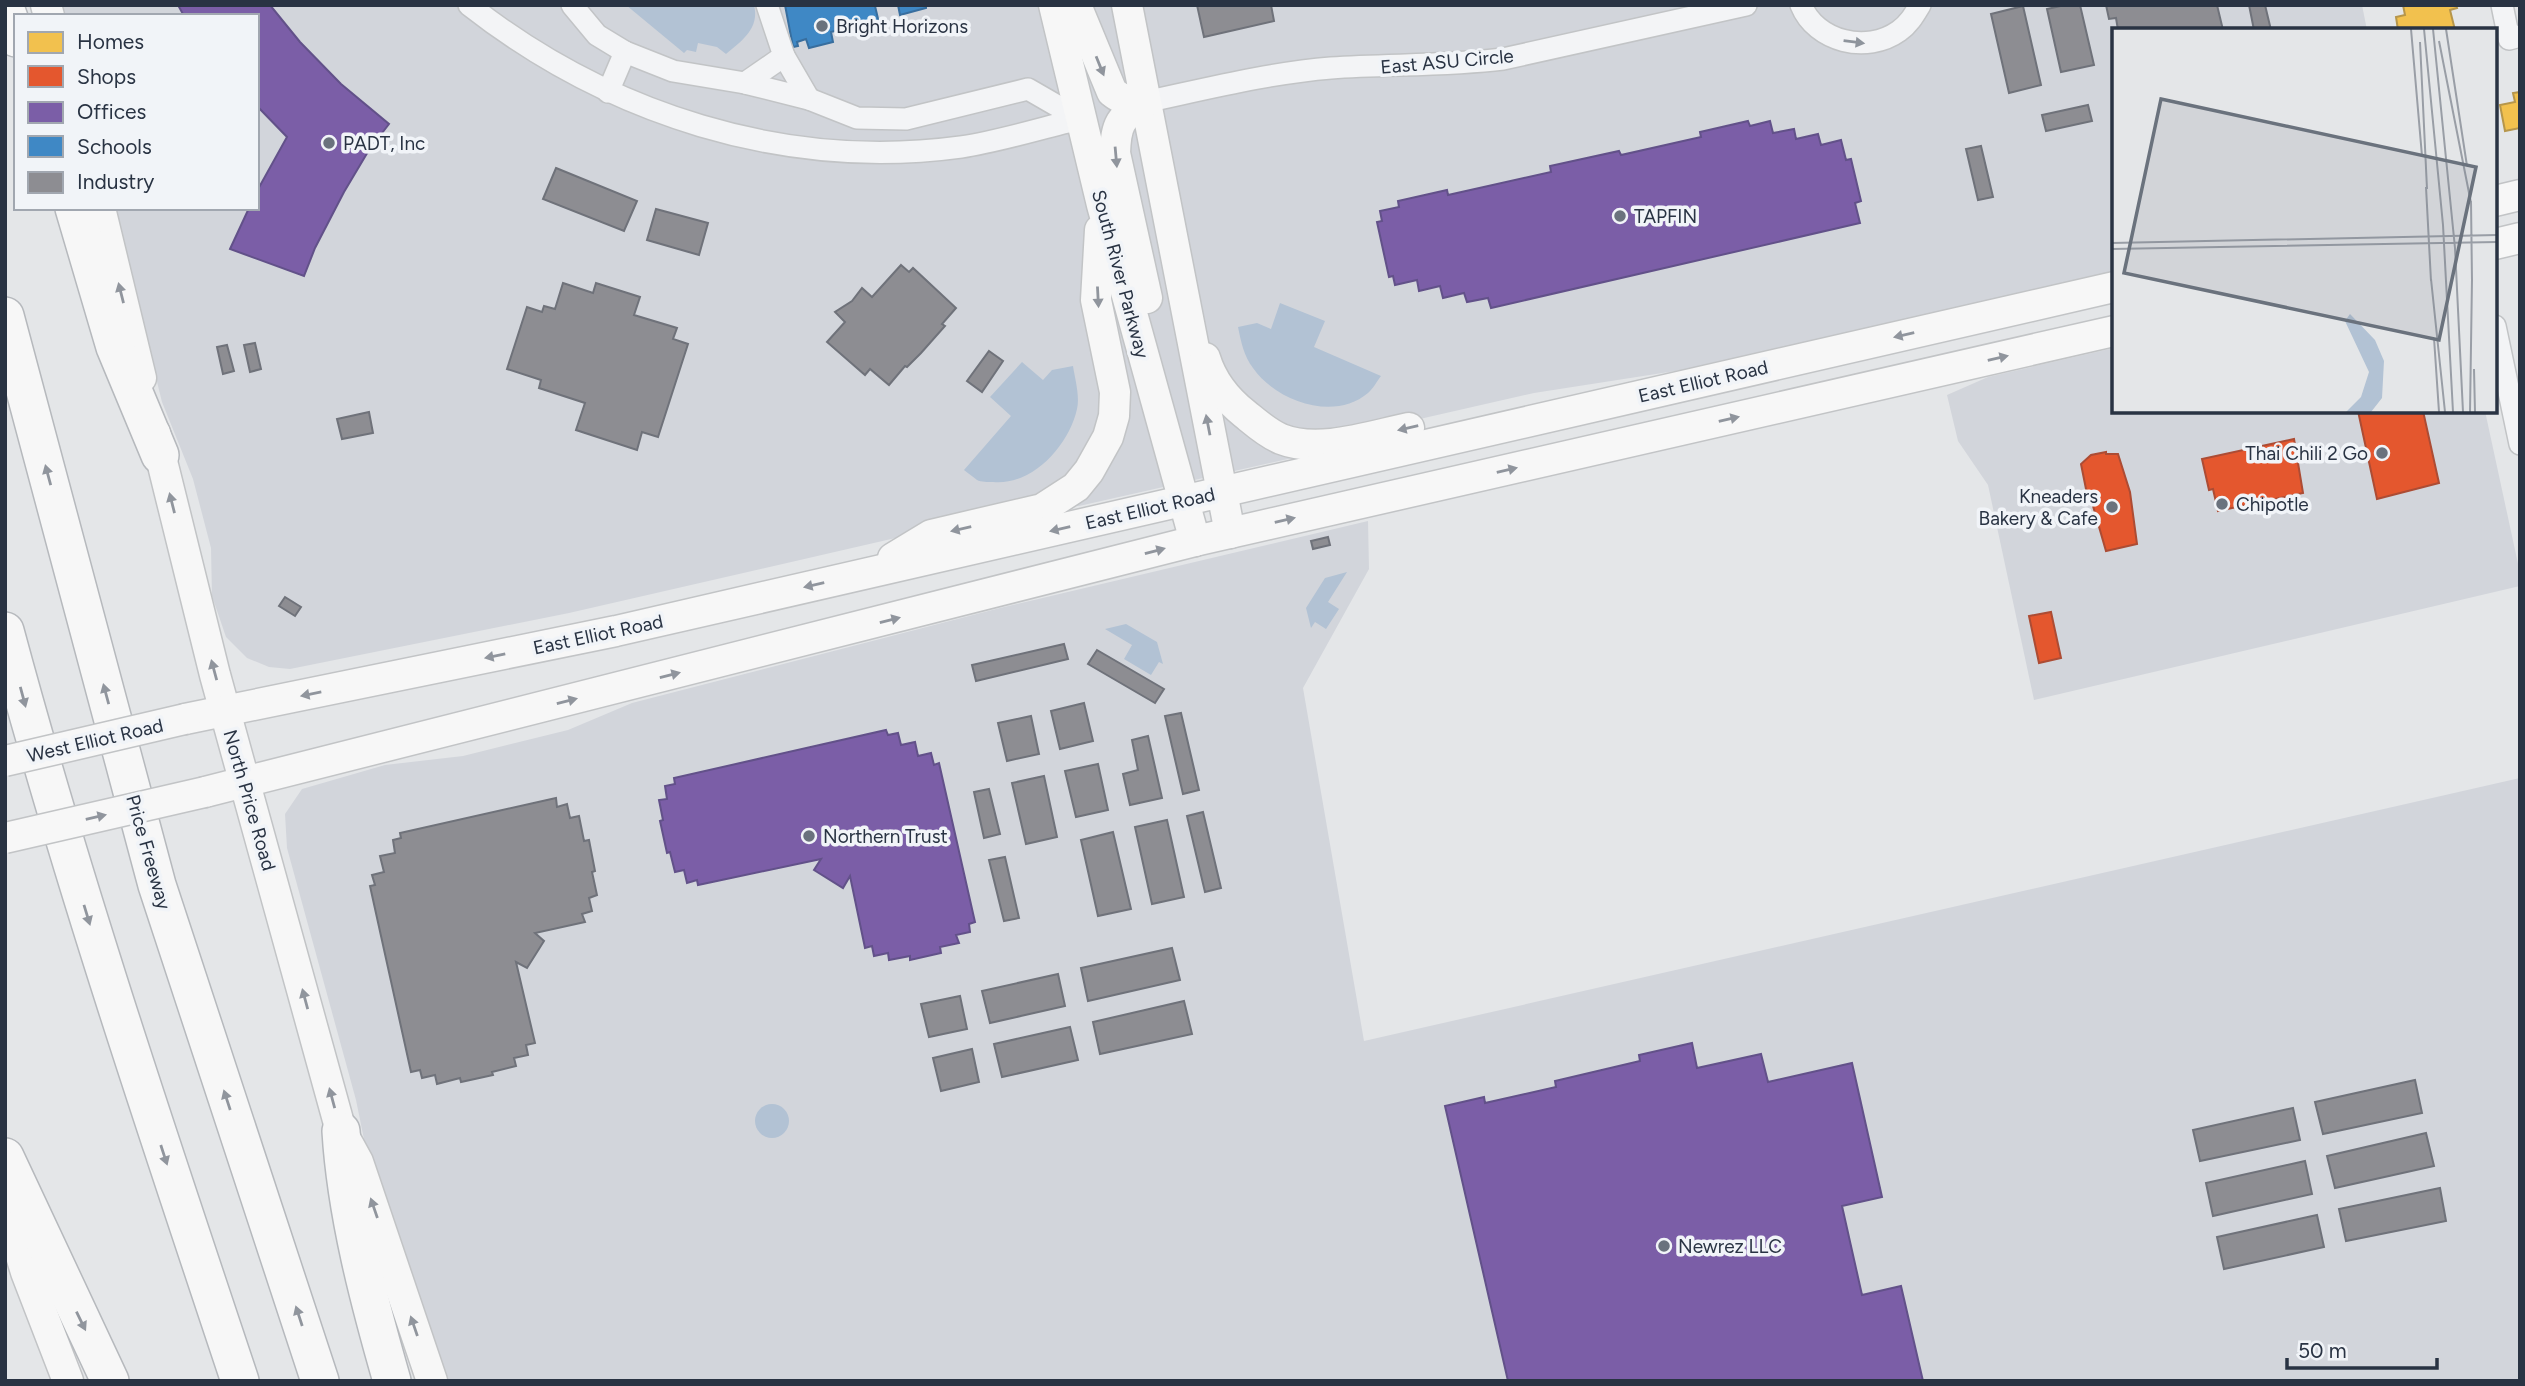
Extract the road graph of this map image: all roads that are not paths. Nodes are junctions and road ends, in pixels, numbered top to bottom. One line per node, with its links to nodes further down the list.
1 (469, 5): 17 (street)
2 (572, 5): 14 (street)
3 (767, 5): 15 (street)
4 (1054, 5): 20 (main road, South River Parkway)
5 (1076, 5): 19 (main road, one-way to 19)
6 (1127, 5): 19 (main road)
7 (1746, 5): 19 (street, East ASU Circle)
8 (1801, 5): 9 (street, one-way to 9)
9 (1920, 5)
10 (2502, 5): 13 (street)
11 (5, 7): 12 (highway)
12 (14, 32)
13 (2514, 37)
14 (625, 52): 16 (street); 17 (street)
15 (784, 56): 16 (street); 18 (street)
16 (745, 83): 18 (street)
17 (608, 92): 20 (street)
18 (809, 99): 20 (street)
19 (1145, 102): 28 (main road); 35 (main road, one-way to 35)
20 (1080, 118): 23 (main road, South River Parkway)
21 (2520, 195): 22 (main road)
22 (2497, 201)
23 (1102, 205): 35 (main road, South River Parkway); 43 (main road, one-way to 43)
24 (75, 210): 38 (highway)
25 (100, 210): 38 (main road, North Price Road, one-way to 25)
26 (2520, 238): 27 (main road)
27 (2497, 244)
28 (1181, 283): 36 (main road, one-way to 28); 39 (main road, one-way to 28)
29 (2112, 287): 30 (main road, East Elliot Road)
30 (2085, 294): 34 (main road); 36 (main road, East Elliot Road, one-way to 36)
31 (5, 316): 56 (highway, Price Freeway, one-way to 31)
32 (2112, 331): 34 (main road, one-way to 32)
33 (2497, 335): 37 (street)
34 (1965, 365): 41 (main road, one-way to 34)
35 (1150, 379): 40 (main road, South River Parkway)
36 (1595, 406): 39 (main road, East Elliot Road)
37 (2520, 444)
38 (160, 455): 45 (main road, North Price Road, one-way to 38)
39 (1222, 492): 40 (main road, East Elliot Road); 41 (main road)
40 (1184, 500): 42 (main road, South River Parkway); 43 (main road, East Elliot Road, one-way to 43)
41 (1230, 533): 42 (main road)
42 (1195, 541): 48 (main road, one-way to 42)
43 (868, 573): 45 (main road, East Elliot Road, one-way to 45)
44 (5, 631): 55 (highway, one-way to 55)
45 (225, 711): 46 (main road, East Elliot Road); 48 (main road, North Price Road)
46 (185, 719): 47 (main road, West Elliot Road, bridge)
47 (5, 761)
48 (245, 783): 49 (main road, one-way to 48, bridge); 50 (main road, North Price Road, one-way to 48)
49 (5, 838)
50 (341, 1132): 57 (highway); 58 (main road, North Price Road, one-way to 50)
51 (5, 1157): 54 (highway, one-way to 54)
52 (5, 1204): 53 (main road)
53 (68, 1381)
54 (110, 1381)
55 (240, 1381)
56 (320, 1381)
57 (392, 1381)
58 (432, 1381)

